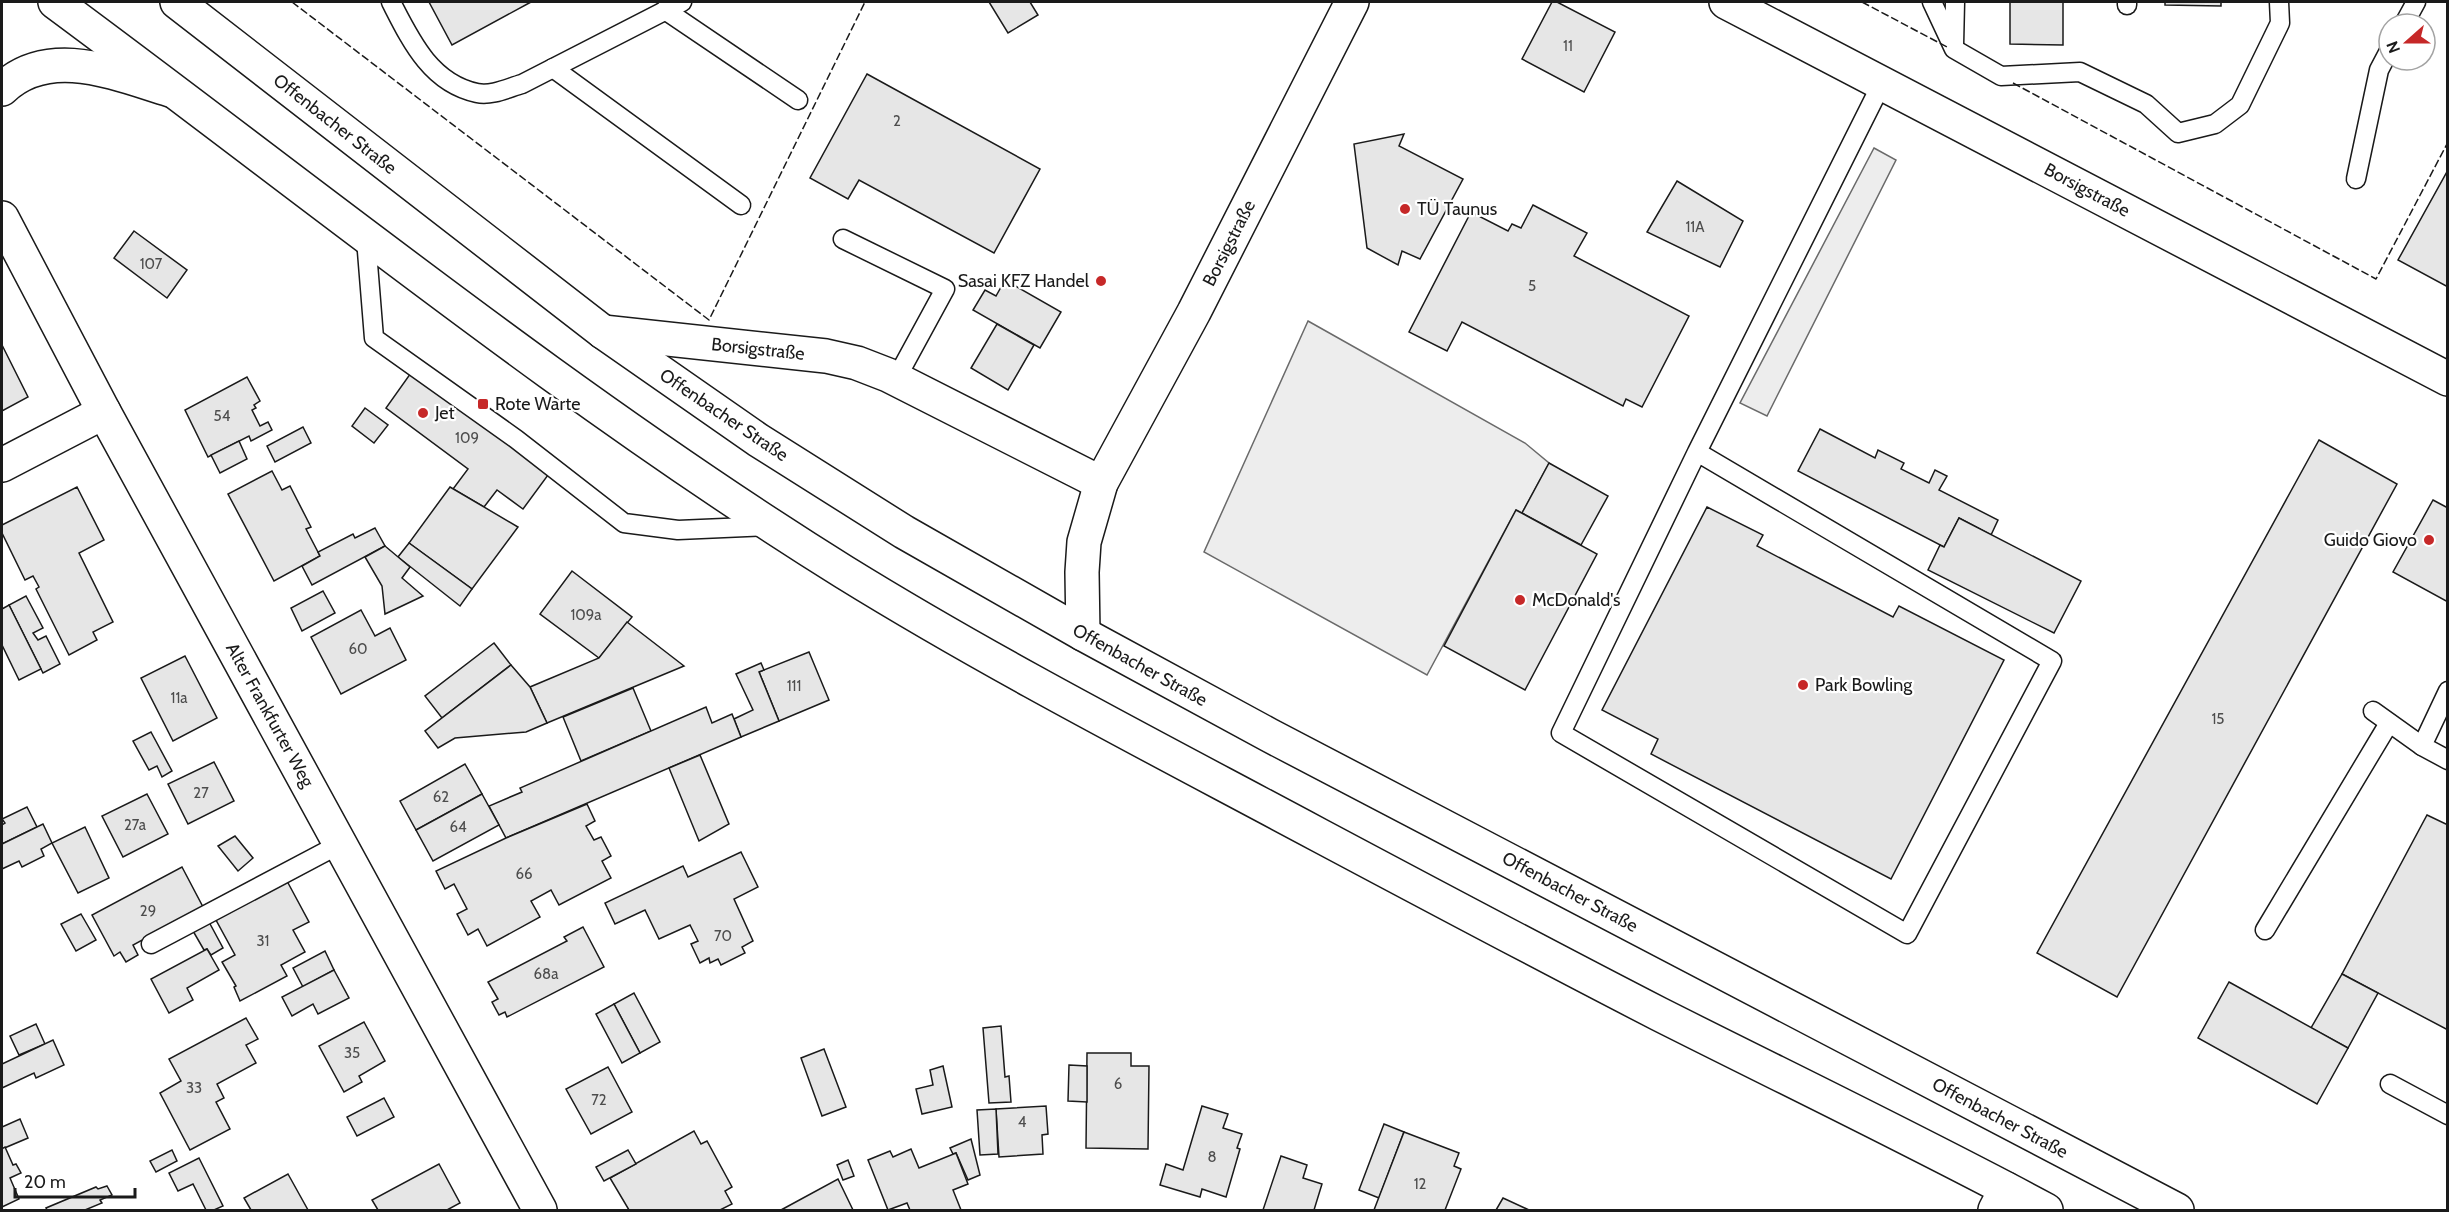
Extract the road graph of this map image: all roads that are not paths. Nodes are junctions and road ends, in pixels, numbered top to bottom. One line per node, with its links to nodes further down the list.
1 (55, 2): 15 (main road)
2 (177, 2): 22 (main road, Offenbacher Straße)
3 (391, 2): 11 (lane)
4 (1352, 2): 28 (main road, Borsigstraße)
5 (1726, 2): 13 (main road, Borsigstraße)
6 (1932, 2): 10 (lane)
7 (1955, 2): 10 (lane)
8 (2279, 2): 10 (lane)
9 (674, 6): 11 (lane); 16 (lane)
10 (1954, 49)
11 (553, 68): 18 (lane)
12 (2379, 72): 17 (lane)
13 (1882, 83): 23 (main road, Borsigstraße); 26 (lane)
14 (2, 89): 15 (main road)
15 (178, 93): 20 (main road)
16 (798, 100)
17 (2356, 179)
18 (741, 206)
19 (2, 218): 25 (main road, Alter Frankfurter Weg)
20 (366, 239): 29 (main road); 29 (lane)
21 (843, 239): 24 (lane)
22 (603, 332): 24 (main road, Borsigstraße); 30 (main road, Offenbacher Straße)
23 (2448, 379)
24 (896, 380): 28 (main road, Borsigstraße)
25 (104, 412): 27 (main road); 36 (main road, Alter Frankfurter Weg)
26 (1697, 452): 26 (lane)
27 (2, 465)
28 (1101, 483): 30 (main road, Borsigstraße)
29 (774, 526): 41 (main road)
30 (1083, 634): 44 (main road, Offenbacher Straße)
31 (2448, 691): 34 (lane)
32 (2373, 711): 33 (lane)
33 (2389, 723): 34 (lane); 37 (lane)
34 (2422, 746): 35 (lane)
35 (2448, 760)
36 (340, 844): 38 (lane); 42 (main road, Alter Frankfurter Weg)
37 (2265, 930)
38 (151, 944)
39 (2390, 1084): 40 (lane)
40 (2448, 1115)
41 (2001, 1200): 43 (main road)
42 (540, 1210)
43 (2046, 1210)
44 (2177, 1210)

